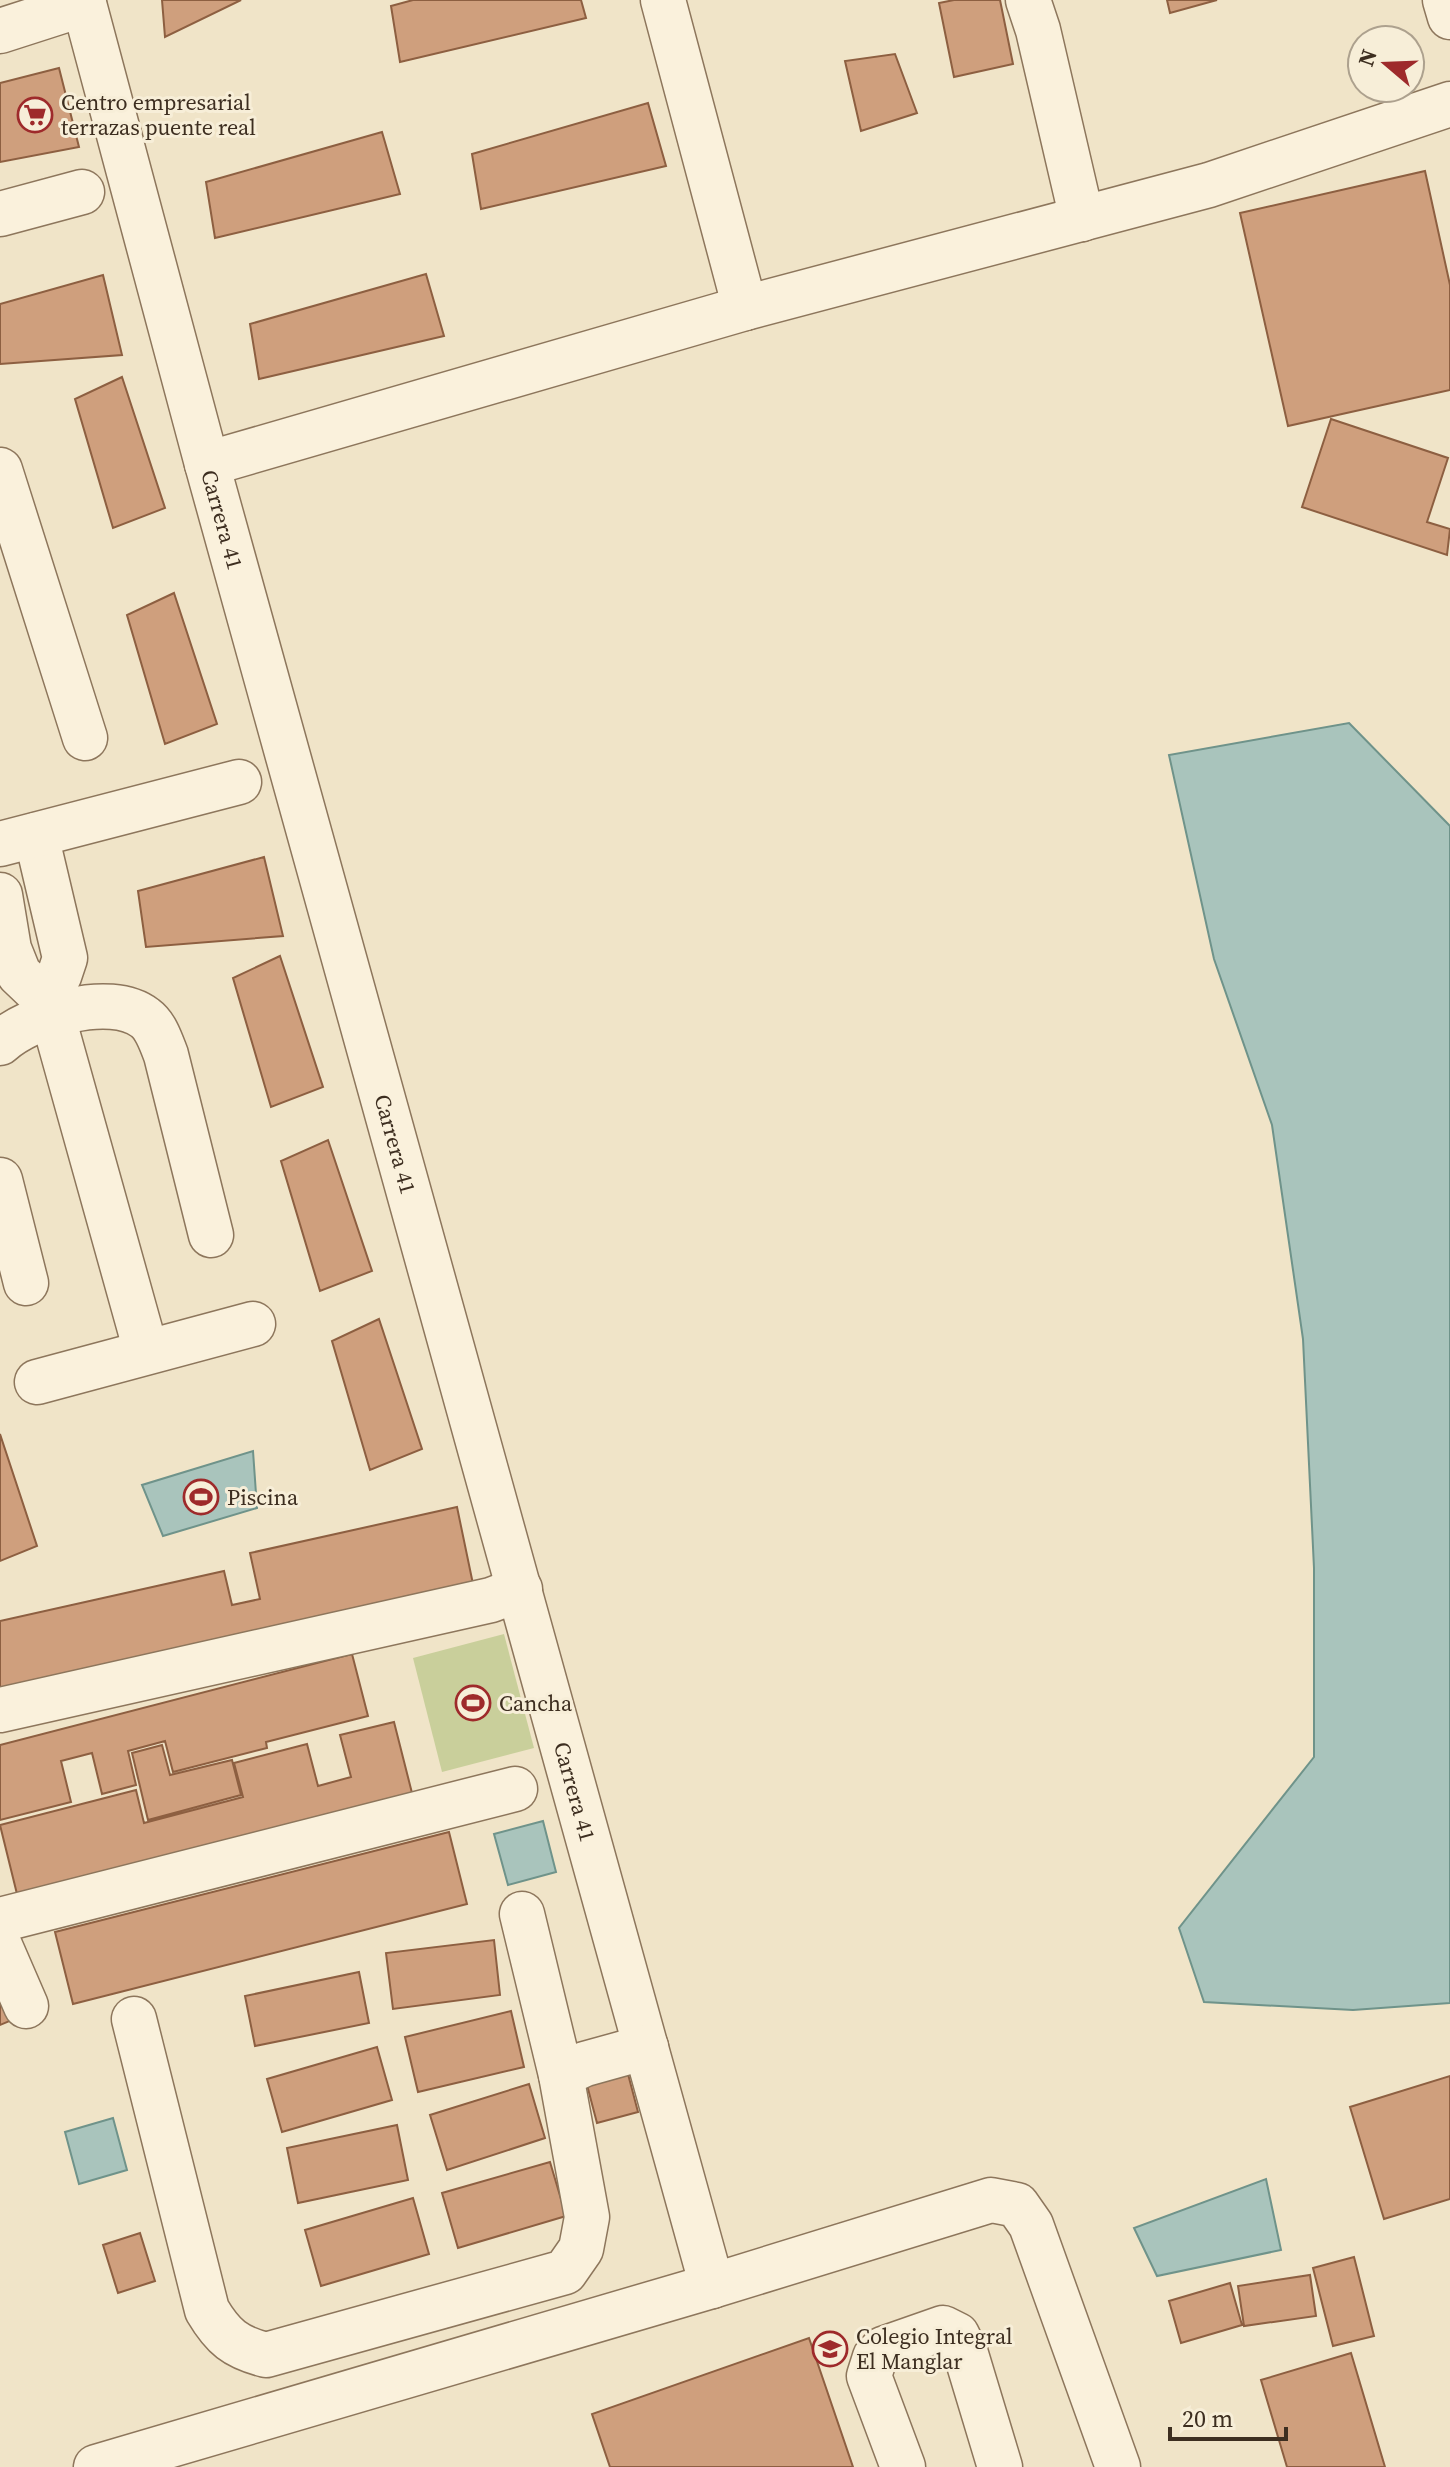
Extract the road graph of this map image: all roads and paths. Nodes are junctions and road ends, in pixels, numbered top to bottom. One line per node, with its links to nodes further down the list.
1 (663, 0): 11 (street)
2 (1028, 0): 10 (street)
3 (1445, 0): 5 (street)
4 (84, 2): 6 (street); 12 (street, Carrera 41)
5 (1450, 17)
6 (0, 31)
7 (1450, 104): 10 (street)
8 (82, 192): 9 (street)
9 (0, 214)
10 (1082, 219): 11 (street)
11 (745, 308): 12 (street)
12 (207, 464): 26 (street, Carrera 41)
13 (0, 470): 14 (street)
14 (85, 738)
15 (239, 782): 16 (street)
16 (18, 840): 18 (street)
17 (0, 895): 18 (street)
18 (46, 1004): 19 (street); 21 (street); 24 (street)
19 (0, 1043)
20 (0, 1180): 22 (street)
21 (211, 1235)
22 (26, 1283)
23 (253, 1324): 24 (street)
24 (146, 1351): 25 (street)
25 (37, 1382)
26 (520, 1589): 27 (street); 34 (street, Carrera 41)
27 (0, 1710)
28 (515, 1789): 30 (street)
29 (522, 1914): 35 (street)
30 (0, 1920)
31 (0, 1946): 32 (street)
32 (26, 2006)
33 (134, 2019): 35 (street)
34 (646, 2047): 35 (street); 36 (street, Carrera 41)
35 (561, 2075)
36 (712, 2286): 37 (street); 40 (street)
37 (96, 2467)
38 (903, 2467): 39 (street)
39 (1000, 2467)
40 (1118, 2467)

